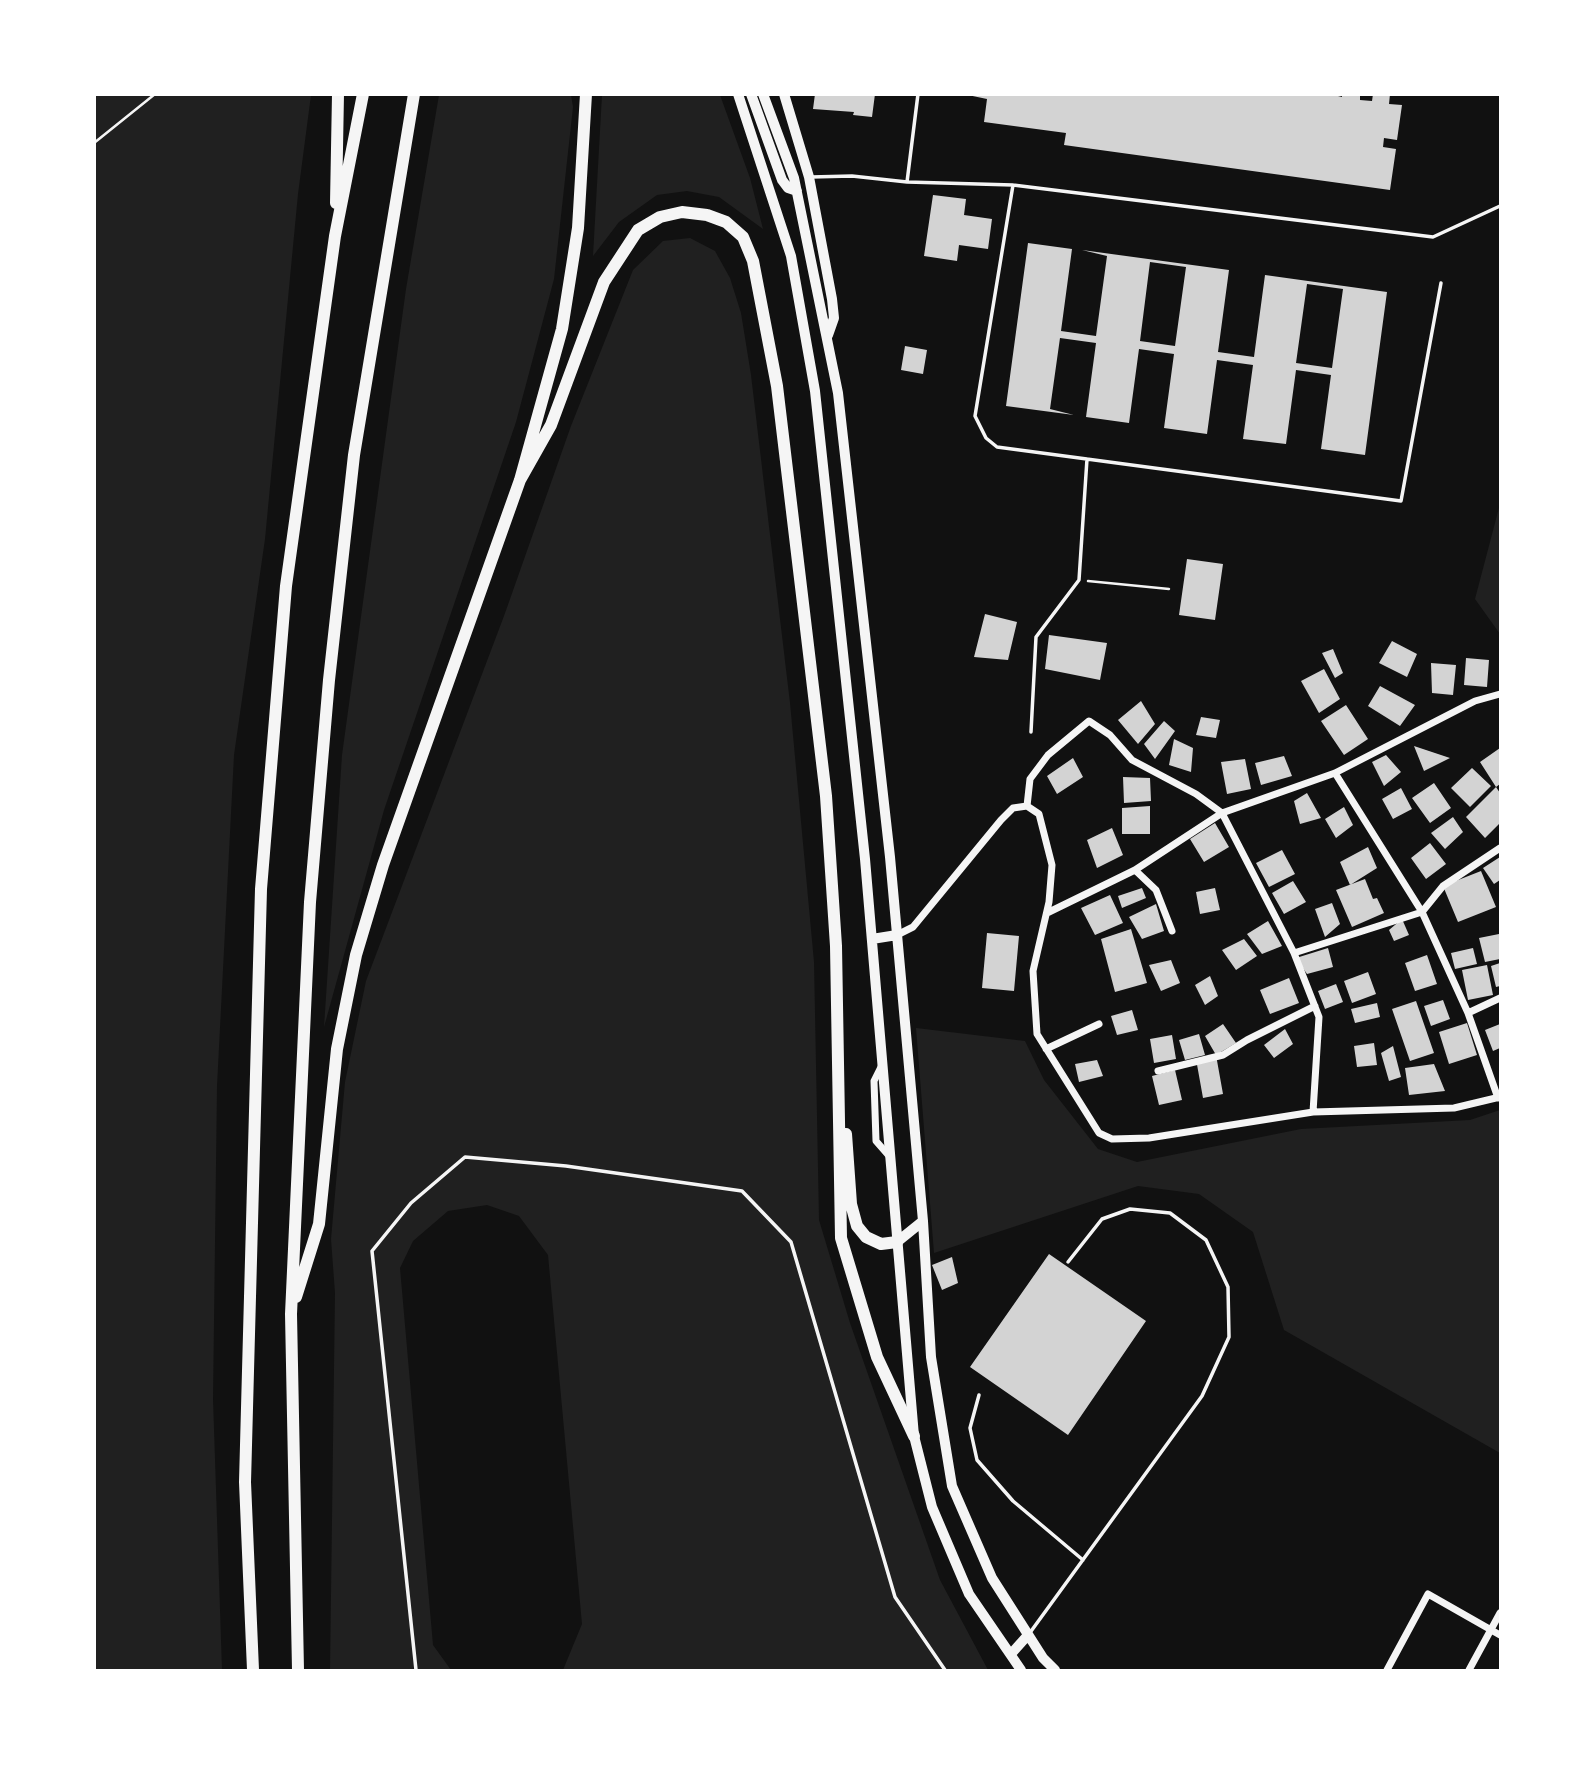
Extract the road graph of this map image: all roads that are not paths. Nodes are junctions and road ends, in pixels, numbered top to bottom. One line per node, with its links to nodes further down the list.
1 (338, 94): 15 (highway)
2 (363, 94): 15 (highway)
3 (414, 94): 45 (highway)
4 (586, 94): 19 (highway)
5 (738, 94): 31 (main road)
6 (751, 94): 13 (main road)
7 (763, 94): 13 (main road)
8 (784, 94): 10 (main road)
9 (918, 94): 11 (lane)
10 (809, 177): 11 (lane); 13 (main road); 17 (main road)
11 (907, 182): 12 (lane)
12 (1013, 185): 14 (lane); 18 (lane)
13 (797, 191): 17 (main road)
14 (1500, 206)
15 (335, 236): 54 (highway)
16 (1441, 283): 18 (lane)
17 (828, 335): 30 (main road)
18 (1087, 459): 21 (lane)
19 (520, 480): 37 (highway); 45 (highway)
20 (1500, 694): 22 (street)
21 (1031, 732)
22 (1335, 773): 24 (street); 27 (street)
23 (1027, 806): 24 (street); 28 (street); 30 (street)
24 (1222, 813): 26 (street); 32 (street)
25 (1500, 848): 27 (street)
26 (1135, 870): 28 (street); 29 (street)
27 (1422, 912): 32 (street); 35 (street)
28 (1047, 913): 38 (street)
29 (1172, 931)
30 (897, 935): 31 (main road); 42 (main road)
31 (872, 939): 43 (main road)
32 (1294, 953): 34 (street)
33 (1500, 998): 35 (street)
34 (1315, 1006): 39 (street); 41 (street)
35 (1468, 1013): 40 (street)
36 (1099, 1024): 38 (street)
37 (838, 1043): 43 (highway); 47 (highway)
38 (1046, 1049): 41 (street)
39 (1158, 1071)
40 (1499, 1098): 41 (street)
41 (1313, 1112)
42 (923, 1221): 43 (main road); 51 (main road)
43 (897, 1242): 47 (main road)
44 (1068, 1262): 48 (lane)
45 (291, 1314): 55 (highway)
46 (979, 1395): 48 (lane)
47 (915, 1436): 53 (main road)
48 (1083, 1560): 51 (lane)
49 (1500, 1613): 50 (street)
50 (1491, 1630): 52 (street); 60 (street); 61 (street)
51 (1028, 1635): 53 (main road); 59 (main road)
52 (1500, 1635)
53 (1011, 1654): 58 (main road)
54 (253, 1671)
55 (298, 1671)
56 (416, 1671): 57 (lane)
57 (945, 1671)
58 (1021, 1671)
59 (1055, 1671)
60 (1387, 1671)
61 (1469, 1671)

